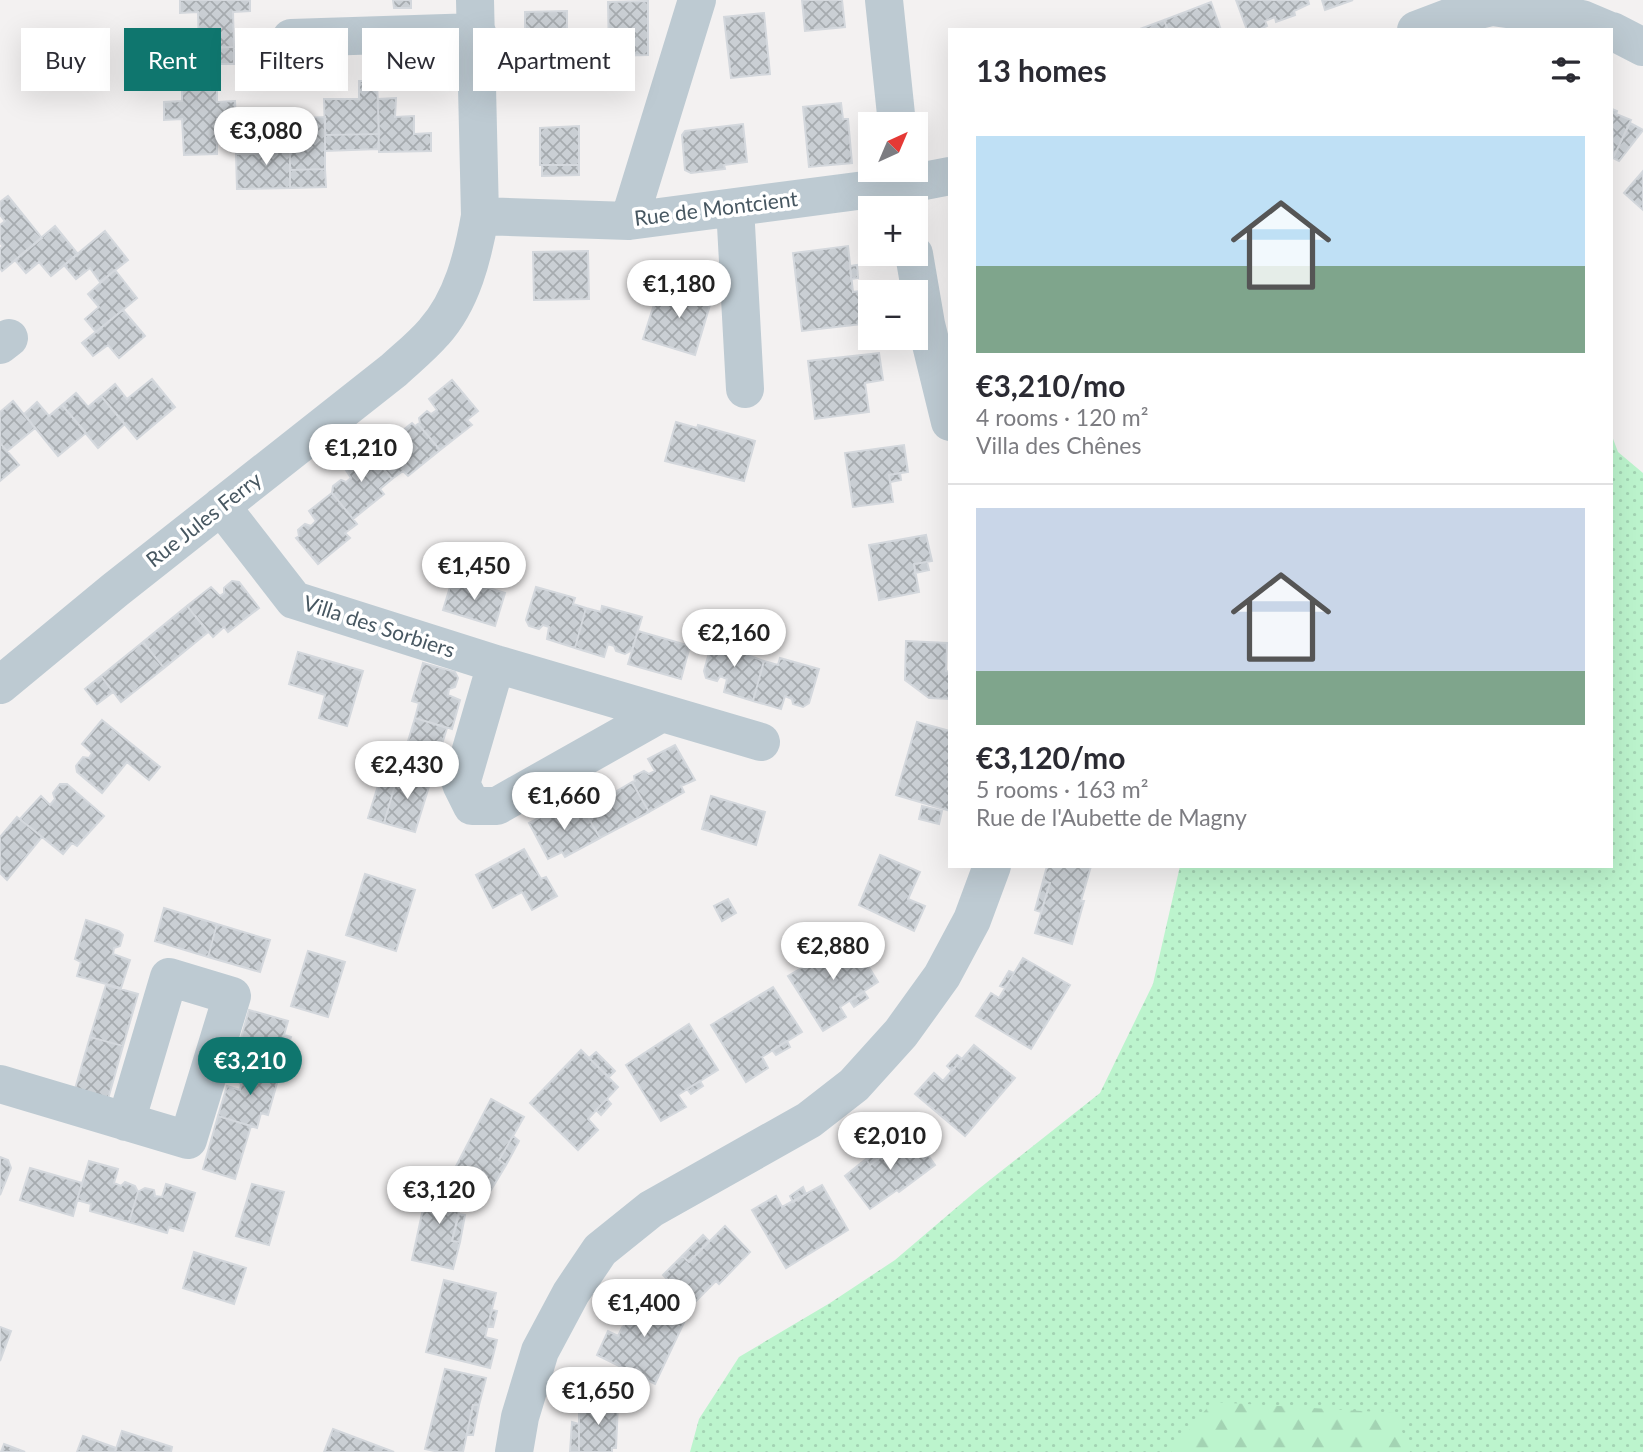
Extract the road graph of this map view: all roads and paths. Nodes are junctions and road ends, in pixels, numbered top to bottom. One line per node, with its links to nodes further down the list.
1 (697, 0): 15 (street)
2 (884, 0): 10 (street)
3 (1492, 4): 5 (street); 6 (street)
4 (476, 16): 7 (street); 14 (street, Rue Jules Ferry)
5 (1421, 28)
6 (1603, 28)
7 (348, 31)
8 (1613, 32): 9 (street)
9 (1643, 47)
10 (896, 112)
11 (948, 177): 12 (street, Rue de Montcient)
12 (903, 188): 13 (street, Rue de Montcient)
13 (734, 207): 15 (street, Rue de Montcient); 17 (street)
14 (480, 216): 15 (street, Rue de Montcient); 19 (street, Rue Jules Ferry)
15 (629, 221)
16 (916, 266): 18 (street)
17 (745, 389)
18 (948, 414)
19 (222, 506): 20 (street, Villa des Sorbiers); 21 (street, Rue Jules Ferry)
20 (496, 664): 22 (street, Villa des Sorbiers); 22 (street)
21 (0, 685)
22 (660, 714): 23 (street, Villa des Sorbiers)
23 (761, 742)
24 (991, 868): 27 (street)
25 (0, 1084): 26 (street)
26 (126, 1122)
27 (514, 1452)

